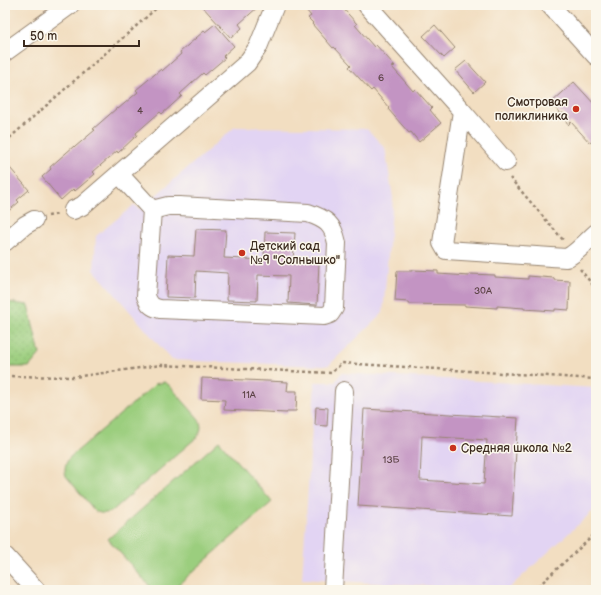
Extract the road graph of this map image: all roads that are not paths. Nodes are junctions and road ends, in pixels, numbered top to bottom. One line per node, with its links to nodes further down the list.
1 (70, 5): 5 (street)
2 (275, 5): 9 (street)
3 (367, 5): 7 (street)
4 (550, 5): 6 (street)
5 (5, 52)
6 (596, 56)
7 (462, 111): 8 (street); 13 (street)
8 (506, 162)
9 (119, 174): 10 (street); 11 (street)
10 (73, 210)
11 (152, 210): 11 (street)
12 (34, 220): 14 (street)
13 (596, 233)
14 (5, 242)
15 (344, 390): 18 (street)
16 (5, 556): 17 (street)
17 (36, 590)
18 (332, 590)

